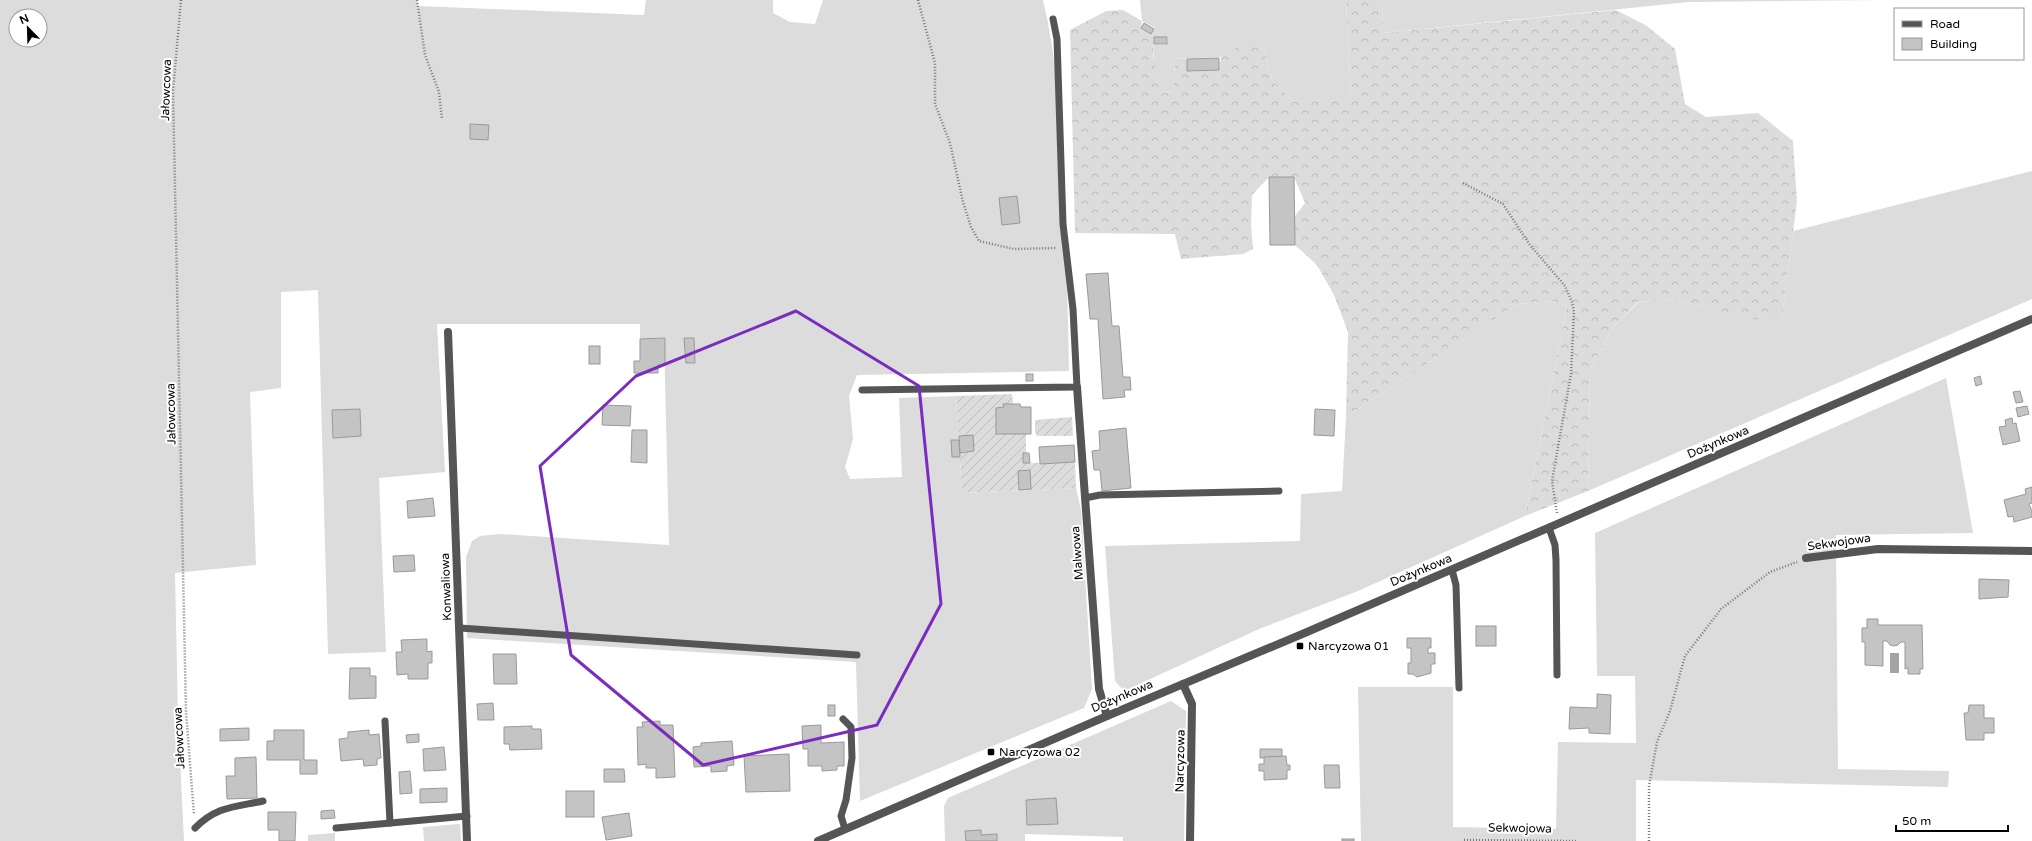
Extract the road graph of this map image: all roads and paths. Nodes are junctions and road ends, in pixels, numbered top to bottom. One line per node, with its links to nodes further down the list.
1 (181, 0): 30 (path, Jałowcowa)
2 (417, 0): 5 (path)
3 (918, 0): 7 (path)
4 (1053, 19): 7 (lane)
5 (442, 118)
6 (1463, 183): 14 (path)
7 (1067, 248): 10 (lane)
8 (2032, 319): 14 (street, Dożynkowa)
9 (448, 332): 19 (street, Konwaliowa)
10 (1077, 387): 11 (lane); 13 (street, Malwowa)
11 (862, 390)
12 (1279, 491): 13 (lane)
13 (1085, 498): 24 (street, Malwowa)
14 (1559, 524): 15 (street, Dożynkowa)
15 (1549, 528): 18 (street, Dożynkowa); 21 (lane)
16 (2032, 551): 17 (street, Sekwojowa)
17 (1806, 558): 38 (path, Sekwojowa)
18 (1452, 570): 22 (street, Dożynkowa); 23 (lane)
19 (460, 628): 20 (lane); 28 (street, Konwaliowa)
20 (857, 655)
21 (1556, 675)
22 (1183, 684): 24 (street, Dożynkowa); 36 (street, Narcyzowa)
23 (1459, 688)
24 (1106, 716): 32 (street, Dożynkowa)
25 (843, 719): 32 (lane)
26 (385, 721): 29 (lane)
27 (263, 801): 30 (lane)
28 (467, 816): 29 (lane); 34 (street, Konwaliowa)
29 (390, 823): 31 (lane)
30 (195, 828)
31 (336, 828)
32 (845, 829): 35 (street, Dożynkowa)
33 (1464, 840): 37 (path, Sekwojowa)
34 (467, 841)
35 (818, 841)
36 (1190, 841)
37 (1576, 841)
38 (1649, 841)

